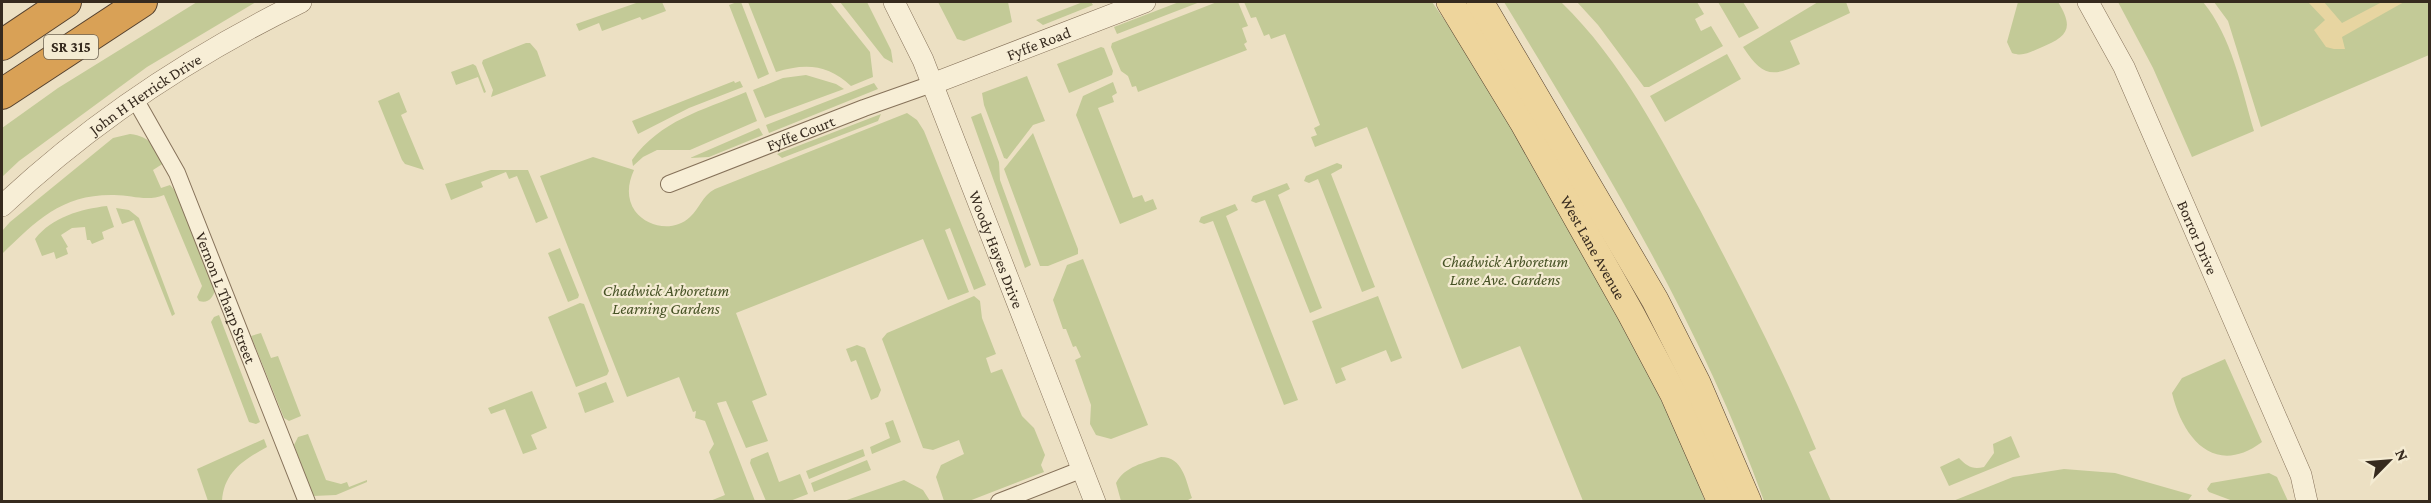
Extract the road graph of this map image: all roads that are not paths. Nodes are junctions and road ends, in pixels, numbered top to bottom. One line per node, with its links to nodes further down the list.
1 (66, 2): 9 (highway, SR 315)
2 (141, 2): 11 (highway, SR 315)
3 (301, 2): 12 (street, John H Herrick Drive)
4 (894, 2): 10 (street, Woody Hayes Drive)
5 (1145, 2): 10 (street, Fyffe Road)
6 (1450, 2): 20 (main road, West Lane Avenue)
7 (1480, 2): 21 (main road, West Lane Avenue)
8 (2088, 2): 16 (street, Borror Drive)
9 (2, 45)
10 (932, 84): 13 (street, Fyffe Court); 15 (street, Woody Hayes Drive)
11 (2, 94)
12 (135, 99): 14 (street, John H Herrick Drive); 17 (street, Vernon L Tharp Street)
13 (669, 184)
14 (2, 206)
15 (1083, 469): 18 (street); 19 (street, Woody Hayes Drive)
16 (2301, 475): 22 (street); 23 (street)
17 (307, 501)
18 (999, 501)
19 (1095, 501)
20 (1721, 501)
21 (1748, 501)
22 (2307, 501)
23 (2321, 501)

